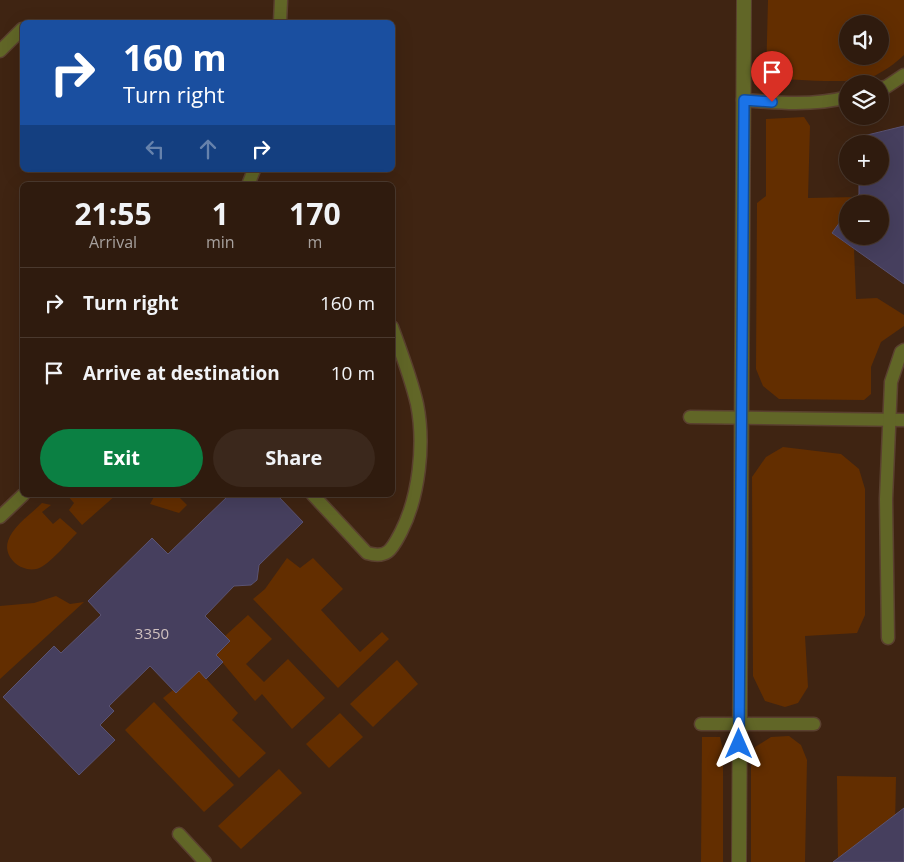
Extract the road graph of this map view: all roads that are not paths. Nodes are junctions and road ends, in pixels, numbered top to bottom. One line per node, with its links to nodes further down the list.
1 (281, 0): 3 (lane)
2 (744, 0): 9 (street)
3 (280, 20)
4 (20, 31): 5 (lane)
5 (0, 51)
6 (904, 75): 7 (lane)
7 (889, 85)
8 (839, 99): 9 (lane)
9 (744, 100): 13 (street)
10 (395, 336): 17 (lane)
11 (904, 350): 14 (lane)
12 (690, 417): 13 (lane)
13 (742, 417): 14 (lane); 21 (street)
14 (890, 420): 15 (lane); 19 (lane)
15 (904, 420)
16 (21, 497): 18 (lane)
17 (315, 497)
18 (0, 517)
19 (888, 638)
20 (701, 724): 21 (lane)
21 (739, 724): 22 (lane); 25 (street)
22 (814, 724)
23 (179, 834): 24 (lane)
24 (205, 862)
25 (739, 862)

